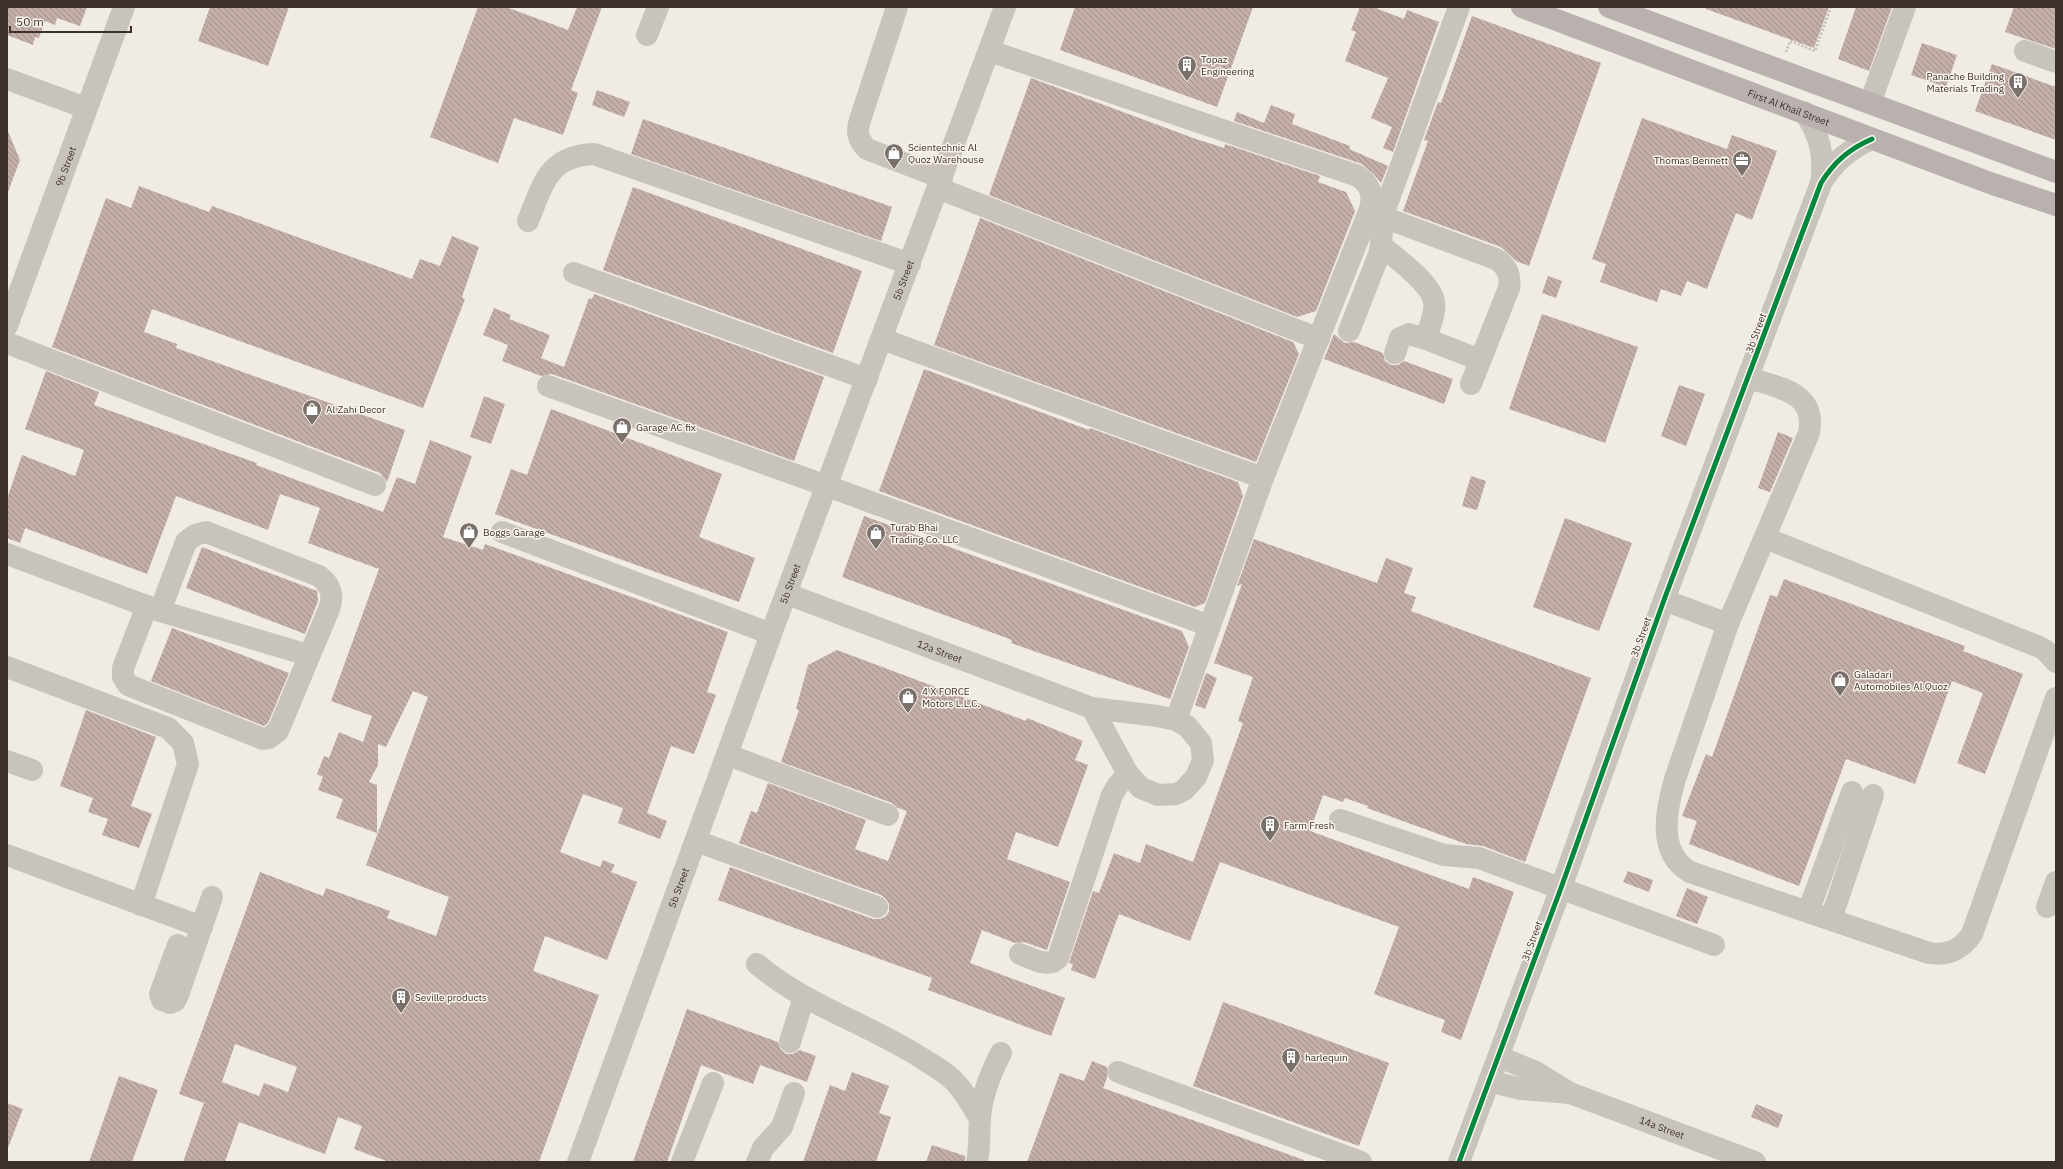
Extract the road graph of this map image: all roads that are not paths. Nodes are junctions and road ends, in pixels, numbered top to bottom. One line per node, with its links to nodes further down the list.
1 (124, 7): 15 (street, 9b Street)
2 (658, 7): 9 (street)
3 (897, 7): 19 (street)
4 (1005, 7): 10 (street, 5b Street)
5 (1459, 7): 22 (street)
6 (1522, 7): 16 (main road, First Al Khail Street)
7 (1609, 7): 14 (main road)
8 (1905, 7): 14 (street)
9 (647, 35)
10 (990, 51): 19 (street, 5b Street); 30 (street)
11 (2025, 51): 12 (street)
12 (2056, 62)
13 (7, 79): 15 (street)
14 (1870, 103): 18 (main road)
15 (86, 108): 27 (street, 9b Street)
16 (1804, 112): 17 (main road, First Al Khail Street); 20 (street, 3b Street)
17 (1872, 139): 20 (street, 3b Street); 21 (main road, First Al Khail Street)
18 (2056, 172)
19 (940, 183): 25 (street, 5b Street); 30 (street)
20 (1821, 183): 35 (street, 3b Street)
21 (2056, 205)
22 (1383, 217): 24 (street); 34 (street)
23 (528, 221): 25 (street)
24 (1382, 246): 28 (street); 31 (street)
25 (910, 264): 29 (street, 5b Street)
26 (574, 273): 36 (street)
27 (7, 326)
28 (1349, 331)
29 (882, 339): 36 (street, 5b Street); 39 (street)
30 (1319, 339): 39 (street)
31 (1426, 339): 33 (street); 34 (street)
32 (7, 343): 40 (street)
33 (1395, 353)
34 (1480, 360): 37 (street)
35 (1749, 378): 43 (street); 46 (street, 3b Street)
36 (867, 379): 41 (street, 5b Street)
37 (1471, 384)
38 (548, 386): 41 (street)
39 (1263, 478): 49 (street)
40 (375, 485)
41 (827, 486): 45 (street, 5b Street); 49 (street)
42 (502, 532): 50 (street)
43 (1765, 538): 48 (street); 52 (street)
44 (7, 554): 47 (street)
45 (787, 594): 50 (street, 5b Street); 55 (street, 12a Street)
46 (1664, 600): 48 (street); 68 (street, 3b Street)
47 (153, 609): 51 (street); 51 (street); 51 (street)
48 (1728, 624): 73 (street)
49 (1210, 626): 56 (street)
50 (771, 634): 57 (street, 5b Street)
51 (308, 655)
52 (2056, 662)
53 (7, 667): 70 (street)
54 (2056, 700): 74 (street)
55 (1092, 708): 56 (street, 12a Street); 60 (street, 12a Street)
56 (1176, 720): 60 (street, 12a Street)
57 (728, 755): 63 (street); 65 (street, 5b Street)
58 (7, 761): 59 (street)
59 (32, 770)
60 (1128, 774): 78 (street)
61 (1852, 792): 73 (street)
62 (1873, 795): 74 (street)
63 (888, 815)
64 (1340, 820): 68 (street)
65 (696, 841): 71 (street); 90 (street, 5b Street)
66 (7, 856): 70 (street)
67 (2056, 882): 72 (street)
68 (1561, 888): 77 (street); 83 (street, 3b Street)
69 (212, 897): 75 (street)
70 (141, 904): 75 (street)
71 (877, 907)
72 (2047, 907)
73 (1808, 912): 74 (street)
74 (1831, 919)
75 (202, 927): 76 (street)
76 (178, 945)
77 (1714, 945)
78 (1020, 954)
79 (757, 964): 80 (street)
80 (804, 997): 81 (street); 89 (street)
81 (790, 1042)
82 (1001, 1054): 89 (street)
83 (1499, 1057): 85 (street, 3b Street); 88 (street, 14a Street)
84 (1118, 1072): 94 (street)
85 (1489, 1081): 88 (street, 14a Street); 95 (street, 3b Street)
86 (713, 1083): 91 (street)
87 (794, 1093): 92 (street)
88 (1570, 1093): 96 (street, 14a Street)
89 (980, 1119): 93 (street)
90 (578, 1162)
91 (682, 1162)
92 (757, 1162)
93 (977, 1162)
94 (1361, 1162)
95 (1459, 1162)
96 (1755, 1162)

